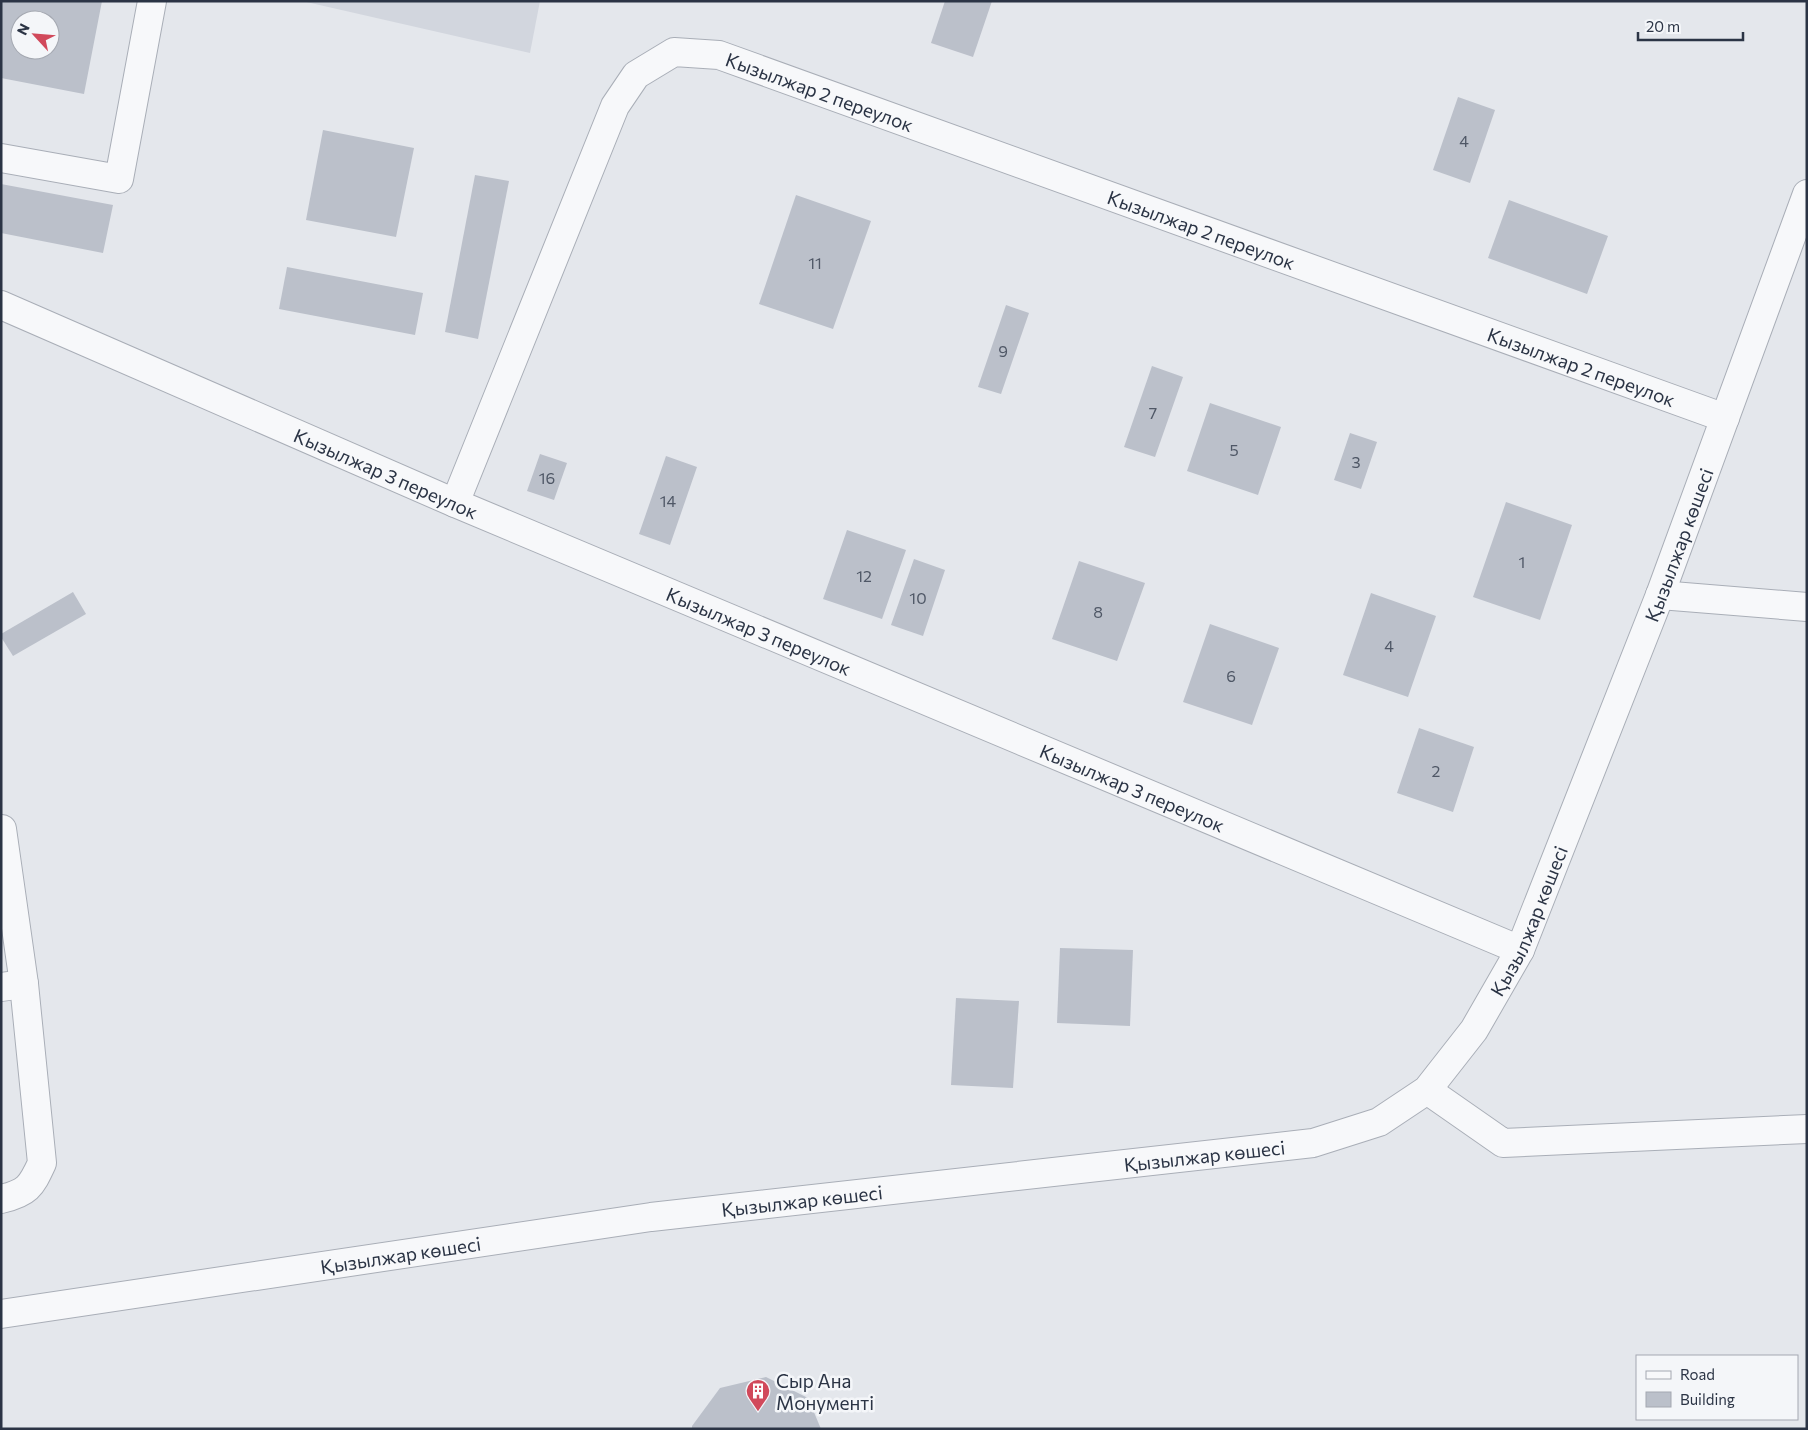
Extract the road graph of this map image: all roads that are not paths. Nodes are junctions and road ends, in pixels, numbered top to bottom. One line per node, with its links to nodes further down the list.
1 (152, 1): 2 (street)
2 (1, 158)
3 (1807, 194): 5 (street, Қызылжар көшесі)
4 (1, 305): 6 (street, Кызылжар 3 переулок)
5 (1724, 418): 6 (street, Кызылжар 2 переулок); 7 (street, Қызылжар көшесі)
6 (455, 502): 10 (street, Кызылжар 3 переулок)
7 (1660, 595): 8 (street); 10 (street, Қызылжар көшесі)
8 (1807, 607)
9 (2, 829): 11 (street)
10 (1520, 950): 12 (street, Қызылжар көшесі)
11 (12, 986): 14 (street)
12 (1427, 1090): 13 (street); 15 (street, Қызылжар көшесі)
13 (1807, 1128)
14 (1, 1199)
15 (1, 1314)

